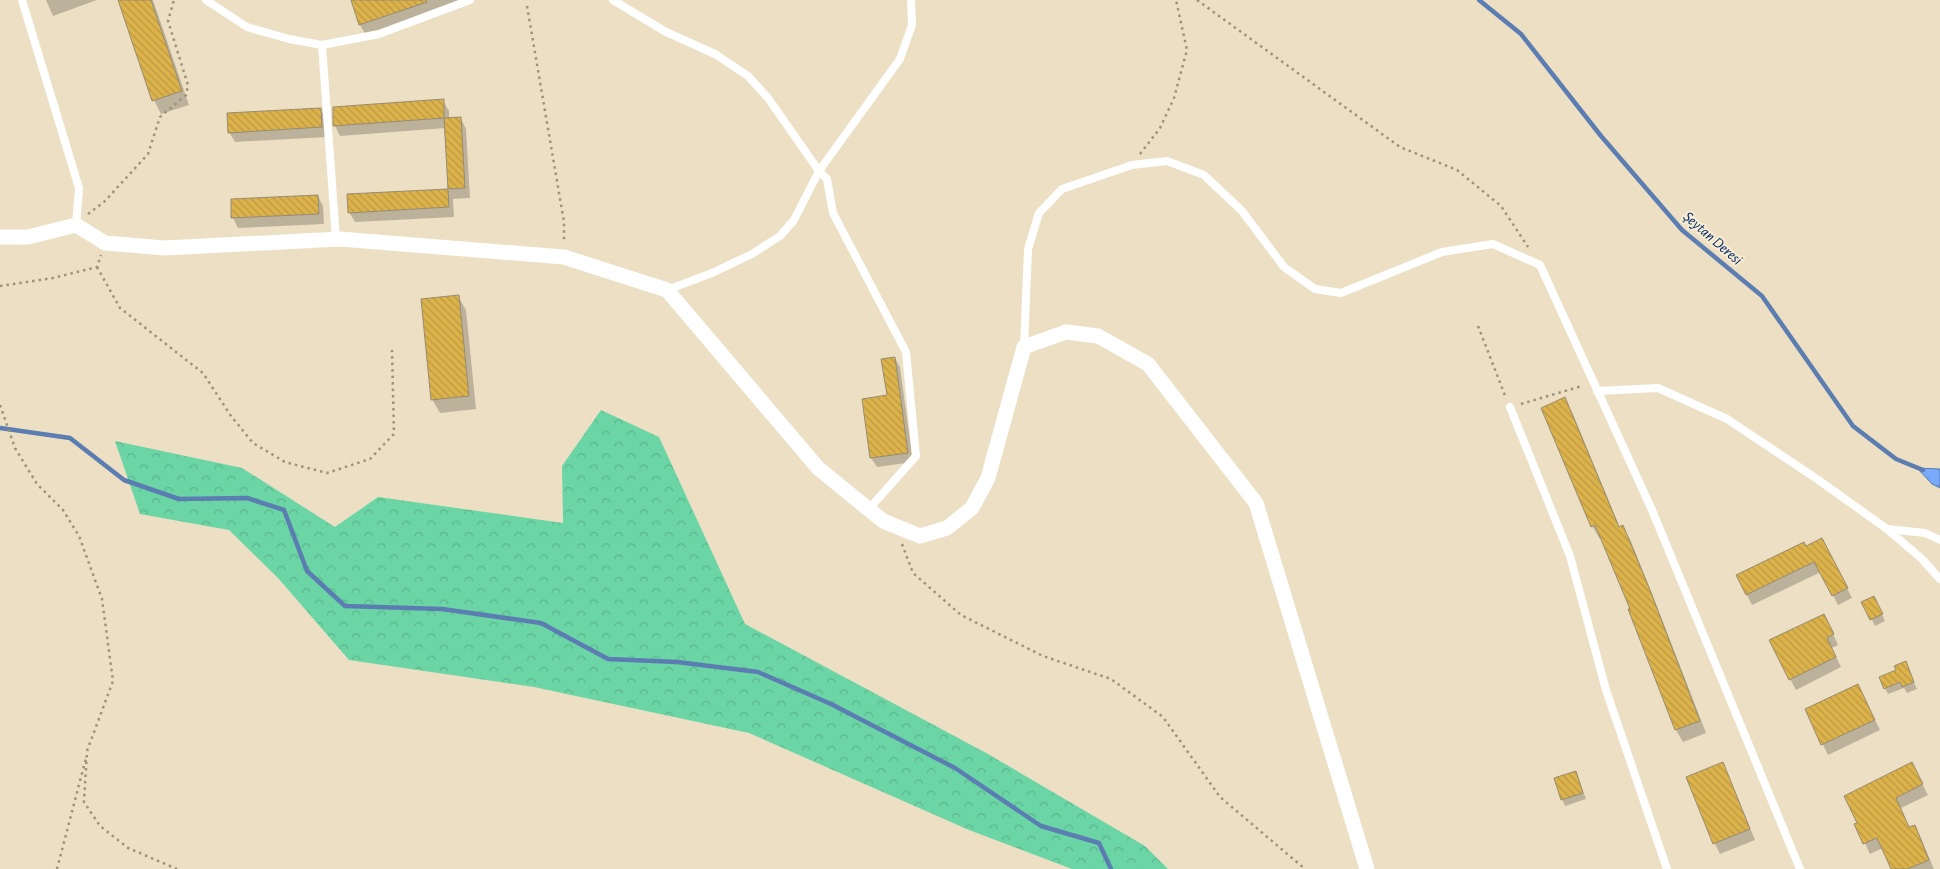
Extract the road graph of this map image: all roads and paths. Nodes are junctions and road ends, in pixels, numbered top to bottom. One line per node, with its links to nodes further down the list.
1 (22, 0): 13 (lane)
2 (174, 0): 13 (path)
3 (206, 0): 10 (lane)
4 (470, 0): 10 (lane)
5 (613, 0): 12 (lane)
6 (911, 0): 12 (lane)
7 (1176, 0): 11 (path)
8 (1197, 0): 18 (path)
9 (527, 6): 17 (path)
10 (322, 45): 15 (lane)
11 (1132, 165): 18 (lane); 23 (lane)
12 (819, 171): 21 (lane); 29 (lane)
13 (76, 225): 14 (street); 16 (street)
14 (0, 237)
15 (336, 239): 16 (street); 17 (street)
16 (105, 243): 19 (path)
17 (564, 257): 21 (street)
18 (1540, 265): 25 (lane)
19 (97, 267): 20 (path); 24 (path)
20 (0, 286)
21 (667, 290): 29 (street)
22 (1478, 326): 28 (path)
23 (1024, 347): 30 (street); 38 (street)
24 (392, 350)
25 (1594, 382): 26 (lane); 28 (path)
26 (1597, 391): 31 (lane); 40 (lane)
27 (0, 405): 34 (path)
28 (1510, 407): 39 (lane)
29 (868, 510): 30 (street)
30 (896, 527): 37 (path)
31 (1887, 529): 32 (lane); 33 (lane)
32 (1940, 540)
33 (1940, 578)
34 (87, 752): 35 (path); 36 (path)
35 (57, 869)
36 (177, 869)
37 (1306, 869)
38 (1367, 869)
39 (1667, 869)
40 (1800, 869)

